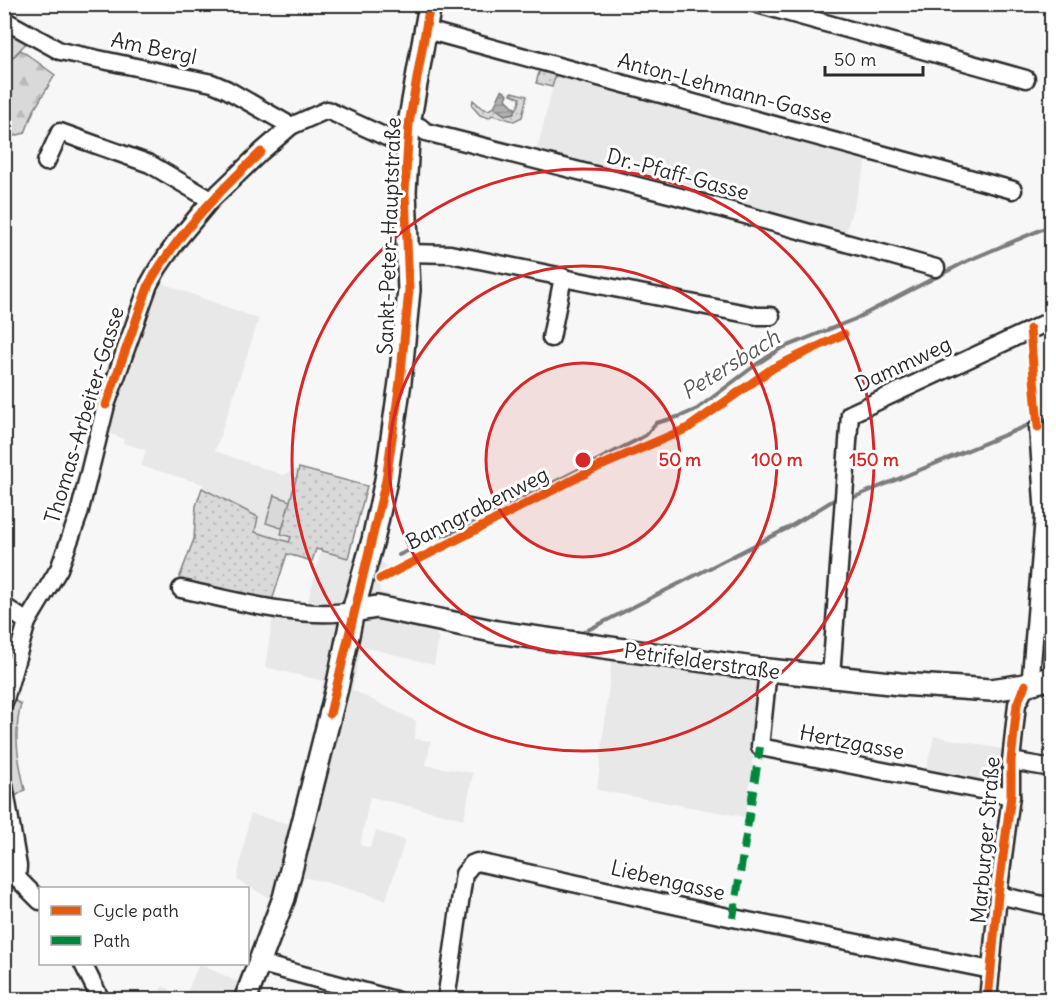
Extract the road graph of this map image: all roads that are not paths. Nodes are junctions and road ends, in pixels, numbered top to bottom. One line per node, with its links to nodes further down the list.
1 (430, 4): 4 (main road, Sankt-Peter-Hauptstraße)
2 (757, 4): 5 (street)
3 (4, 20): 7 (street, Am Bergl)
4 (426, 30): 6 (main road, Sankt-Peter-Hauptstraße); 10 (street, Anton-Lehmann-Gasse)
5 (1026, 79)
6 (409, 124): 8 (main road, Sankt-Peter-Hauptstraße); 13 (street, Dr.-Pfaff-Gasse)
7 (291, 126): 8 (street, Thomas-Arbeiter-Gasse); 11 (street, Thomas-Arbeiter-Gasse)
8 (408, 147): 12 (main road, Sankt-Peter-Hauptstraße)
9 (46, 162): 11 (street)
10 (1013, 190)
11 (211, 200): 23 (street, Thomas-Arbeiter-Gasse)
12 (407, 253): 14 (street, Sankt-Peter-Hauptstraße); 22 (main road, Sankt-Peter-Hauptstraße)
13 (936, 268)
14 (566, 285): 15 (street, Sankt-Peter-Hauptstraße); 17 (street)
15 (771, 316)
16 (1052, 320): 25 (street, Dammweg)
17 (551, 338)
18 (1038, 427): 19 (street, Marburger Straße)
19 (1046, 447): 27 (street, Marburger Straße)
20 (181, 589): 22 (street)
21 (4, 606): 23 (street)
22 (353, 611): 24 (main road, Petrifelderstraße); 37 (main road, Sankt-Peter-Hauptstraße)
23 (27, 622): 28 (street, Thomas-Arbeiter-Gasse)
24 (768, 670): 25 (main road, Petrifelderstraße); 32 (street, Hertzgasse)
25 (831, 677): 27 (main road, Petrifelderstraße)
26 (1052, 678): 27 (main road, Petrifelderstraße)
27 (1025, 685): 29 (street, Marburger Straße)
28 (4, 703)
29 (1011, 761): 30 (street); 32 (street, Marburger Straße)
30 (1052, 768)
31 (4, 785): 33 (street)
32 (1011, 796): 34 (street, Marburger Straße)
33 (11, 875): 35 (street)
34 (998, 895): 36 (street); 39 (street, Marburger Straße)
35 (39, 900)
36 (1052, 907)
37 (258, 963): 41 (main road, Sankt-Peter-Hauptstraße); 42 (street)
38 (84, 965): 40 (street)
39 (992, 970): 43 (street, Liebengasse); 44 (street, Marburger Straße)
40 (101, 999)
41 (244, 999)
42 (395, 999)
43 (446, 999)
44 (988, 999)

